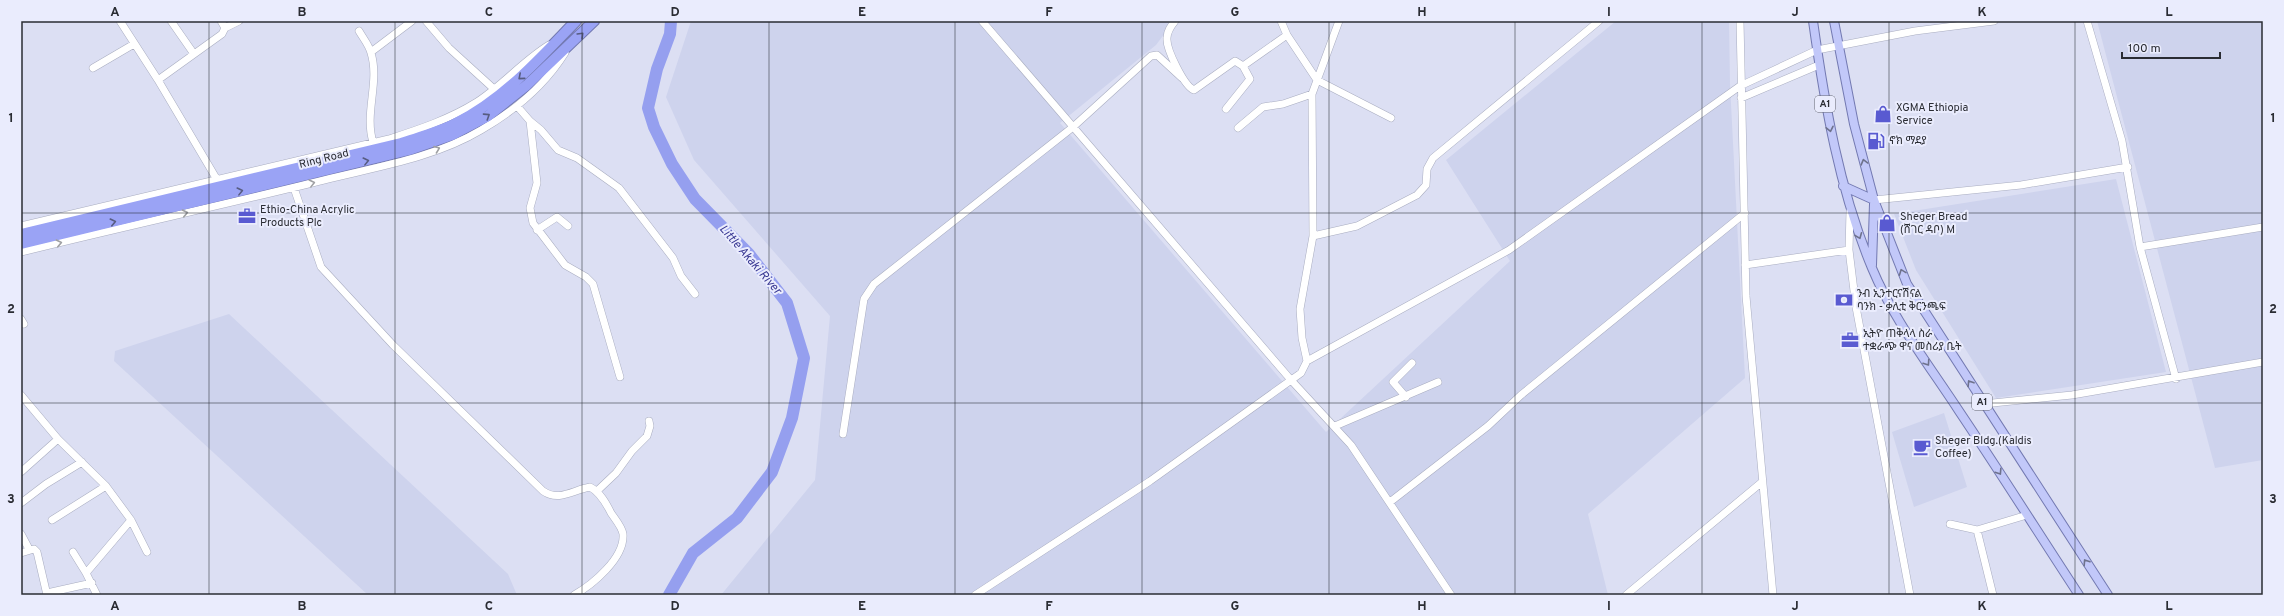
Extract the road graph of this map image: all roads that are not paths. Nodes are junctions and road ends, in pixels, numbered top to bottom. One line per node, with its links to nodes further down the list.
1 (120, 21): 23 (street)
2 (171, 21): 28 (street)
3 (221, 21): 19 (street)
4 (239, 21): 19 (street)
5 (412, 21): 27 (street)
6 (426, 21): 36 (street)
7 (576, 21): 22 (highway, Ring Road)
8 (594, 21): 25 (highway, Ring Road, one-way to 8)
9 (982, 21): 43 (street)
10 (1175, 21): 32 (street)
11 (1281, 21): 21 (street)
12 (1339, 21): 34 (street)
13 (1599, 21): 58 (street)
14 (1740, 21): 35 (street)
15 (1813, 21): 26 (main road, A1)
16 (1834, 21): 24 (main road, A1)
17 (1994, 21): 24 (street)
18 (2087, 21): 46 (street)
19 (225, 28): 28 (street)
20 (359, 31): 27 (street)
21 (1287, 35): 29 (street); 34 (street)
22 (558, 39): 36 (street); 57 (highway, Ring Road, one-way to 57)
23 (134, 44): 31 (street); 33 (street)
24 (1838, 47): 26 (street); 50 (main road, A1, one-way to 24)
25 (567, 49): 39 (street); 59 (highway, Ring Road, one-way to 25)
26 (1817, 50): 30 (main road, A1); 35 (street)
27 (371, 52): 45 (street)
28 (194, 54): 33 (street)
29 (1243, 66): 32 (street); 40 (street)
30 (1819, 66): 38 (street); 48 (main road, A1, one-way to 48)
31 (93, 68)
32 (1182, 78): 43 (street)
33 (158, 80): 47 (street)
34 (1317, 80): 37 (street); 41 (street)
35 (1740, 86): 38 (street); 66 (street)
36 (494, 89): 45 (street)
37 (1312, 94): 44 (street); 58 (street)
38 (1741, 98): 52 (street)
39 (517, 106): 42 (street); 49 (street, one-way to 39)
40 (1226, 109)
41 (1391, 118)
42 (530, 121): 56 (street); 65 (street)
43 (1073, 127): 71 (street); 78 (street)
44 (1238, 128)
45 (373, 142): 47 (street)
46 (2128, 167): 50 (street); 60 (street)
47 (216, 178): 53 (street)
48 (1843, 186): 50 (main road); 51 (main road, A1)
49 (294, 188): 62 (street, one-way to 49); 84 (street)
50 (1874, 200): 64 (main road, A1); 75 (main road, A1, one-way to 50)
51 (1850, 208): 61 (street); 64 (main road, A1, one-way to 64)
52 (1745, 213): 63 (street); 85 (street)
53 (21, 226)
54 (568, 226): 56 (street)
55 (2263, 228): 60 (street)
56 (537, 230): 69 (street)
57 (21, 234)
58 (1313, 236): 66 (street)
59 (21, 244)
60 (2140, 247): 70 (street)
61 (1849, 250): 63 (street); 106 (street)
62 (21, 252)
63 (1745, 265): 82 (street)
64 (1872, 269): 87 (main road, A1, one-way to 87)
65 (695, 294)
66 (1307, 361): 71 (street)
67 (2263, 362): 70 (street)
68 (1412, 363): 74 (street)
69 (620, 377)
70 (2176, 379): 75 (street)
71 (1291, 380): 77 (street); 102 (street)
72 (1438, 382): 74 (street)
73 (21, 395): 79 (street)
74 (1406, 397): 77 (street)
75 (1983, 404): 109 (main road, A1, one-way to 75)
76 (649, 421): 84 (street)
77 (1335, 426): 85 (street)
78 (843, 434)
79 (58, 439): 80 (street); 81 (street)
80 (82, 462): 83 (street); 86 (street)
81 (21, 472)
82 (1762, 482): 104 (street); 105 (street)
83 (106, 486): 88 (street); 89 (street)
84 (596, 490): 101 (street)
85 (1390, 502): 103 (street)
86 (21, 503)
87 (2027, 515): 91 (street); 108 (main road, A1)
88 (52, 520)
89 (131, 520): 95 (street); 97 (street)
90 (1950, 524): 91 (street)
91 (1978, 530): 107 (street)
92 (21, 534): 93 (street)
93 (29, 549): 96 (street); 99 (street)
94 (72, 552): 97 (street)
95 (147, 552)
96 (21, 553)
97 (86, 573): 98 (street)
98 (92, 583): 99 (street); 100 (street)
99 (47, 594)
100 (97, 595)
101 (574, 595)
102 (975, 595)
103 (1451, 595)
104 (1626, 595)
105 (1773, 595)
106 (1910, 595)
107 (1993, 595)
108 (2079, 595)
109 (2108, 595)

